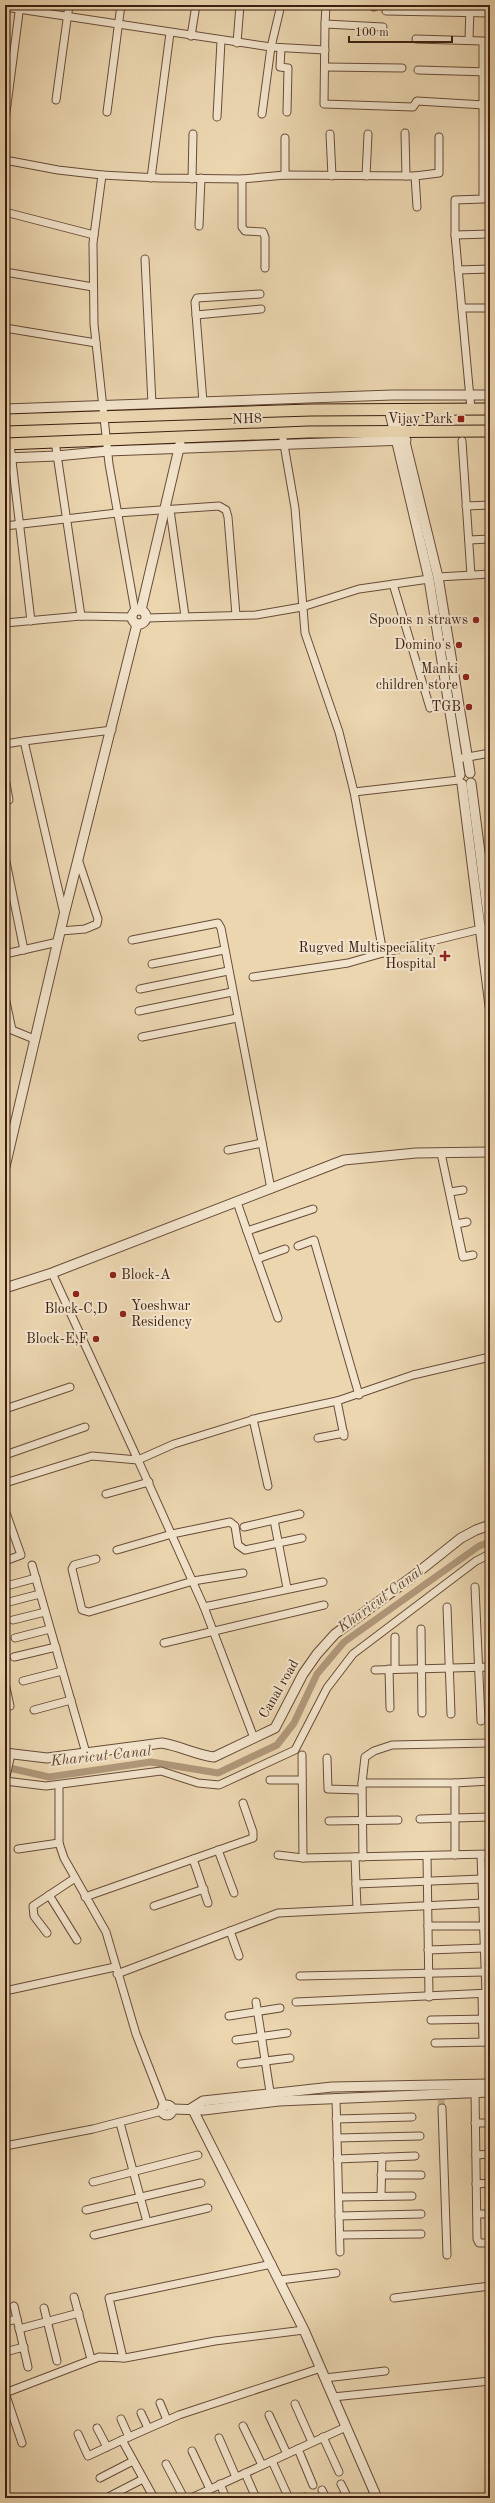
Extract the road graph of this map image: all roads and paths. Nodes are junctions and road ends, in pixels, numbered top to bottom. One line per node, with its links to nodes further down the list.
1 (68, 5): 12 (street)
2 (121, 5): 14 (street)
3 (196, 5): 17 (street)
4 (240, 5): 22 (street)
5 (281, 5): 23 (street)
6 (326, 5): 13 (street)
7 (5, 7): 8 (street)
8 (20, 7): 12 (street); 37 (street)
9 (470, 9): 10 (street); 11 (street); 20 (street)
10 (386, 11)
11 (490, 13)
12 (67, 17): 14 (street); 30 (street)
13 (325, 24): 15 (street); 25 (street)
14 (118, 25): 16 (street); 32 (street)
15 (383, 27)
16 (170, 33): 17 (street); 52 (street)
17 (191, 36): 19 (street)
18 (416, 39): 20 (street)
19 (220, 40): 22 (street); 36 (street)
20 (469, 40): 21 (street)
21 (486, 41): 29 (street)
22 (237, 43): 23 (street)
23 (271, 47): 24 (street); 34 (street)
24 (281, 48): 25 (street); 33 (street)
25 (325, 50): 26 (street)
26 (324, 67): 27 (street); 31 (street)
27 (402, 68)
28 (418, 70): 29 (street)
29 (487, 72): 31 (street)
30 (56, 100)
31 (484, 105): 35 (street)
32 (107, 112)
33 (287, 112)
34 (262, 114)
35 (487, 116): 44 (street)
36 (217, 117)
37 (5, 120)
38 (405, 133): 50 (street)
39 (194, 134): 53 (street)
40 (330, 134): 48 (street)
41 (368, 134): 49 (street)
42 (439, 137): 51 (street)
43 (285, 138): 47 (street)
44 (487, 152): 56 (street)
45 (5, 160): 46 (street)
46 (102, 175): 52 (street); 62 (street)
47 (285, 175): 48 (street); 55 (street)
48 (332, 176): 49 (street)
49 (366, 176): 50 (street)
50 (406, 176): 51 (street)
51 (415, 176): 57 (street)
52 (151, 178): 53 (street)
53 (192, 178): 54 (street)
54 (202, 178): 55 (street); 59 (street)
55 (242, 179): 64 (street)
56 (487, 199): 60 (street)
57 (417, 207)
58 (5, 212): 62 (street)
59 (198, 226)
60 (455, 234): 61 (street); 66 (street)
61 (490, 234)
62 (94, 235): 68 (street)
63 (145, 259): 79 (street)
64 (265, 268)
65 (490, 269): 66 (street)
66 (458, 270): 70 (street)
67 (5, 272): 68 (street)
68 (93, 287): 75 (street)
69 (260, 294): 73 (street)
70 (462, 308): 71 (street); 76 (street)
71 (490, 308)
72 (261, 309): 73 (street)
73 (196, 315): 78 (street)
74 (5, 328): 75 (street)
75 (96, 343): 80 (street)
76 (470, 395): 77 (street); 78 (street); 83 (street)
77 (490, 395)
78 (203, 402): 79 (street)
79 (152, 404): 80 (street)
80 (104, 405): 81 (street); 85 (street)
81 (5, 408)
82 (393, 409): 83 (main road, NH8); 85 (main road, NH8); 89 (street)
83 (471, 409): 84 (main road, NH8)
84 (490, 409)
85 (105, 417): 86 (main road, NH8); 91 (street)
86 (5, 420)
87 (490, 431): 89 (main road, NH8)
88 (181, 436): 90 (main road, NH8); 91 (main road, NH8); 95 (street)
89 (400, 436): 90 (main road, NH8); 110 (street); 111 (street)
90 (283, 438): 95 (street); 113 (street)
91 (108, 439): 92 (main road, NH8); 96 (street)
92 (55, 441): 94 (main road, NH8); 97 (street)
93 (462, 441): 100 (street)
94 (7, 444): 98 (street)
95 (179, 448): 96 (street); 101 (street)
96 (108, 451): 97 (street); 102 (street)
97 (57, 456): 98 (street); 103 (street)
98 (8, 458): 104 (street)
99 (490, 505): 100 (street)
100 (466, 506): 107 (street)
101 (167, 510): 102 (street); 114 (street); 116 (street); 117 (street)
102 (117, 513): 103 (street); 116 (street)
103 (66, 519): 104 (street); 115 (street)
104 (19, 524): 105 (street); 118 (street)
105 (5, 526)
106 (490, 539): 107 (street)
107 (469, 540): 109 (street)
108 (490, 574): 109 (street)
109 (471, 576): 110 (street)
110 (438, 578): 111 (street); 125 (street)
111 (428, 579): 112 (street); 126 (street)
112 (393, 584): 113 (street); 120 (street)
113 (302, 607): 114 (street); 129 (street)
114 (236, 615): 117 (street)
115 (81, 616): 116 (street); 118 (street)
116 (138, 616): 117 (street); 121 (street)
117 (185, 616)
118 (31, 621): 119 (street)
119 (5, 623)
120 (430, 708)
121 (112, 730): 122 (street); 132 (street)
122 (24, 741): 123 (street); 133 (street)
123 (5, 744)
124 (490, 753): 125 (street)
125 (468, 758): 126 (street); 128 (street)
126 (457, 759): 128 (street)
127 (5, 778): 130 (street)
128 (463, 780): 129 (street); 134 (street); 135 (street)
129 (354, 792): 142 (street)
130 (9, 800)
131 (5, 857): 140 (street)
132 (78, 858): 133 (street); 137 (street)
133 (64, 915): 137 (street)
134 (490, 927): 135 (street); 136 (street)
135 (480, 928): 142 (street); 150 (street)
136 (490, 930)
137 (61, 931): 139 (street)
138 (132, 940): 141 (street)
139 (58, 942): 140 (street); 154 (street)
140 (24, 950): 143 (street)
141 (224, 950): 144 (street); 145 (street)
142 (383, 953): 146 (street)
143 (5, 954)
144 (152, 964)
145 (228, 972): 147 (street); 148 (street)
146 (253, 977)
147 (140, 989)
148 (232, 992): 151 (street); 152 (street)
149 (5, 998): 154 (street)
150 (490, 1006)
151 (139, 1011)
152 (237, 1018): 153 (street); 155 (street)
153 (142, 1037)
154 (34, 1039): 159 (street)
155 (262, 1143): 156 (street); 160 (street)
156 (228, 1150)
157 (490, 1152): 158 (street)
158 (441, 1153): 160 (street); 162 (street)
159 (5, 1167)
160 (271, 1189): 163 (street)
161 (463, 1190): 162 (street)
162 (450, 1192): 166 (street)
163 (237, 1202): 167 (street); 172 (street)
164 (313, 1209): 167 (street)
165 (467, 1222): 166 (street)
166 (456, 1224): 170 (street)
167 (247, 1231): 171 (street)
168 (298, 1246): 177 (street)
169 (284, 1249): 171 (street)
170 (473, 1255)
171 (257, 1259): 174 (street)
172 (52, 1273): 173 (street); 184 (street)
173 (5, 1288)
174 (278, 1318)
175 (490, 1357): 177 (street)
176 (70, 1387): 179 (street)
177 (359, 1394): 178 (street)
178 (337, 1401): 180 (street); 182 (street)
179 (5, 1409)
180 (253, 1419): 184 (street); 187 (street)
181 (85, 1427): 183 (street)
182 (318, 1438)
183 (5, 1455)
184 (138, 1460): 185 (street); 186 (street)
185 (149, 1482): 188 (street); 194 (street)
186 (5, 1483)
187 (268, 1486)
188 (106, 1494)
189 (5, 1510): 200 (street)
190 (300, 1514): 191 (street)
191 (274, 1520): 193 (street); 196 (street)
192 (490, 1525): 240 (street, Canal road)
193 (244, 1527)
194 (172, 1534): 196 (street); 197 (street); 204 (street)
195 (302, 1538): 196 (street)
196 (278, 1543): 208 (street)
197 (117, 1550)
198 (490, 1554): 251 (street)
199 (96, 1559): 204 (street)
200 (5, 1560)
201 (32, 1565): 203 (street)
202 (243, 1574): 204 (street)
203 (36, 1578): 206 (street); 209 (street)
204 (192, 1581): 212 (street)
205 (323, 1582): 208 (street)
206 (10, 1585)
207 (475, 1587): 224 (street)
208 (287, 1588): 212 (street)
209 (40, 1594): 210 (street); 214 (street)
210 (5, 1603)
211 (324, 1605): 218 (street)
212 (204, 1607): 218 (street)
213 (447, 1607): 227 (street)
214 (46, 1612): 215 (street); 216 (street)
215 (13, 1620)
216 (50, 1629): 220 (street); 222 (street)
217 (421, 1629): 226 (street)
218 (213, 1630): 221 (street); 240 (street)
219 (395, 1637): 228 (street)
220 (15, 1638)
221 (164, 1643)
222 (56, 1647): 223 (street); 230 (street)
223 (14, 1657)
224 (479, 1667): 225 (street); 227 (street); 239 (street)
225 (490, 1667)
226 (422, 1668): 227 (street); 228 (street); 237 (street)
227 (449, 1668): 238 (street)
228 (392, 1669): 229 (street); 235 (street)
229 (375, 1670)
230 (62, 1671): 231 (street); 233 (street)
231 (23, 1681)
232 (5, 1683): 234 (street)
233 (71, 1700): 236 (street); 242 (street)
234 (10, 1706)
235 (390, 1708)
236 (34, 1710)
237 (422, 1713)
238 (451, 1714)
239 (481, 1721)
240 (254, 1738): 242 (street, Canal road)
241 (490, 1743): 252 (street)
242 (86, 1753): 243 (street, Canal road)
243 (9, 1755): 246 (street)
244 (302, 1755): 248 (street)
245 (327, 1758): 252 (street)
246 (6, 1780): 251 (street); 260 (street)
247 (270, 1780): 248 (street)
248 (302, 1780): 271 (street)
249 (490, 1781): 250 (street)
250 (455, 1783): 252 (street); 255 (street)
251 (59, 1785): 261 (street)
252 (362, 1786): 259 (street)
253 (243, 1803): 263 (street)
254 (490, 1817): 255 (street)
255 (455, 1818): 256 (street); 268 (street)
256 (420, 1819)
257 (398, 1820): 259 (street)
258 (329, 1821): 259 (street)
259 (362, 1821): 270 (street)
260 (5, 1839)
261 (59, 1843): 262 (street); 273 (street)
262 (18, 1849)
263 (218, 1850): 272 (street); 278 (street)
264 (490, 1854): 266 (street)
265 (278, 1855): 271 (street)
266 (481, 1855): 268 (street); 274 (street)
267 (427, 1856): 268 (street); 270 (street); 275 (street)
268 (455, 1856)
269 (355, 1857): 270 (street); 271 (street); 276 (street)
270 (363, 1857)
271 (303, 1858)
272 (193, 1859): 277 (street); 280 (street)
273 (75, 1878): 279 (street); 280 (street)
274 (482, 1879): 275 (street); 282 (street)
275 (427, 1880): 276 (street); 283 (street)
276 (356, 1884): 285 (street)
277 (204, 1889): 281 (street); 284 (street)
278 (234, 1893)
279 (49, 1895): 289 (street); 290 (street)
280 (85, 1897): 294 (street)
281 (208, 1903)
282 (483, 1903): 283 (street); 287 (street)
283 (427, 1904): 285 (street); 286 (street)
284 (154, 1906)
285 (357, 1908): 288 (street)
286 (428, 1926): 287 (street); 292 (street)
287 (483, 1926): 291 (street)
288 (230, 1931): 293 (street); 294 (street)
289 (47, 1933)
290 (77, 1940)
291 (484, 1948): 292 (street); 295 (street)
292 (428, 1950): 296 (street)
293 (239, 1956)
294 (116, 1971): 298 (street); 322 (street)
295 (485, 1972): 296 (street); 299 (street)
296 (428, 1973): 297 (street); 300 (street)
297 (300, 1976)
298 (5, 1991)
299 (486, 1993): 300 (street); 306 (street)
300 (429, 1997): 302 (street)
301 (256, 2002): 304 (street)
302 (296, 2002)
303 (280, 2008): 304 (street)
304 (258, 2012): 305 (street); 309 (street)
305 (229, 2016)
306 (486, 2019): 307 (street); 311 (street)
307 (431, 2020)
308 (288, 2033): 309 (street)
309 (261, 2036): 310 (street); 314 (street)
310 (236, 2040)
311 (486, 2042): 312 (street)
312 (435, 2043)
313 (290, 2058): 314 (street)
314 (266, 2061): 315 (street); 320 (street)
315 (241, 2064)
316 (490, 2084): 319 (street)
317 (475, 2092): 318 (street); 319 (street); 328 (street)
318 (490, 2092)
319 (441, 2093): 320 (street); 321 (street)
320 (271, 2097): 321 (street); 323 (street)
321 (336, 2098): 326 (street)
322 (166, 2108): 323 (street); 327 (street)
323 (192, 2108): 363 (street)
324 (442, 2108): 362 (street)
325 (412, 2117): 326 (street)
326 (336, 2119): 331 (street)
327 (120, 2123): 332 (street); 339 (street)
328 (475, 2123): 329 (street); 335 (street)
329 (490, 2123)
330 (420, 2136): 331 (street)
331 (337, 2138): 338 (street)
332 (5, 2146)
333 (490, 2154): 335 (street)
334 (198, 2155): 339 (street)
335 (476, 2155): 345 (street)
336 (415, 2156): 337 (street)
337 (382, 2157): 338 (street); 340 (street)
338 (338, 2158): 348 (street)
339 (132, 2171): 342 (street); 349 (street)
340 (382, 2175): 341 (street); 346 (street)
341 (421, 2175)
342 (93, 2182)
343 (201, 2183): 349 (street)
344 (490, 2183): 345 (street)
345 (476, 2184): 353 (street)
346 (382, 2196): 347 (street); 348 (street)
347 (412, 2196)
348 (339, 2197): 355 (street)
349 (140, 2198): 351 (street); 356 (street)
350 (208, 2208): 356 (street)
351 (86, 2210)
352 (421, 2214): 355 (street)
353 (476, 2214): 354 (street); 360 (street)
354 (490, 2214)
355 (339, 2216): 359 (street)
356 (147, 2222): 358 (street)
357 (420, 2234): 359 (street)
358 (94, 2235)
359 (340, 2235): 361 (street)
360 (490, 2243)
361 (340, 2252)
362 (447, 2255)
363 (272, 2264): 365 (street); 379 (street)
364 (336, 2273): 365 (street)
365 (280, 2280): 376 (street)
366 (490, 2286): 368 (street)
367 (74, 2297): 371 (street)
368 (394, 2298)
369 (14, 2306): 372 (street)
370 (44, 2308): 373 (street)
371 (79, 2313): 373 (street); 380 (street)
372 (17, 2319): 374 (street); 375 (street)
373 (47, 2321): 375 (street); 381 (street)
374 (5, 2322)
375 (19, 2328): 377 (street)
376 (304, 2330): 379 (street); 383 (street)
377 (24, 2347): 378 (street); 382 (street)
378 (5, 2352)
379 (123, 2358): 380 (street)
380 (91, 2359): 387 (street)
381 (57, 2361)
382 (28, 2367)
383 (321, 2368): 385 (street); 394 (street)
384 (385, 2371): 385 (street)
385 (325, 2378): 388 (street)
386 (490, 2381): 388 (street)
387 (5, 2393): 404 (street)
388 (333, 2396): 396 (street)
389 (160, 2402): 394 (street)
390 (295, 2404): 403 (street)
391 (141, 2413): 398 (street)
392 (269, 2415): 408 (street)
393 (121, 2419): 401 (street)
394 (167, 2420): 398 (street)
395 (243, 2426): 412 (street)
396 (346, 2427): 400 (street); 432 (street)
397 (98, 2428): 405 (street)
398 (148, 2428): 401 (street)
399 (78, 2434): 405 (street)
400 (323, 2437): 403 (street); 413 (street)
401 (125, 2438): 405 (street); 409 (street)
402 (219, 2438): 415 (street)
403 (312, 2442): 406 (street)
404 (22, 2443)
405 (107, 2447)
406 (298, 2449): 408 (street); 420 (street)
407 (192, 2451): 421 (street)
408 (287, 2454): 410 (street)
409 (133, 2461): 416 (street); 417 (street)
410 (272, 2461): 412 (street); 423 (street)
411 (166, 2464): 427 (street)
412 (262, 2465): 414 (street)
413 (339, 2472)
414 (246, 2473): 415 (street); 429 (street)
415 (236, 2477): 418 (street)
416 (100, 2478)
417 (143, 2479): 424 (street); 426 (street)
418 (220, 2484): 421 (street); 428 (street)
419 (341, 2484): 431 (street)
420 (313, 2485)
421 (210, 2489): 425 (street)
422 (322, 2490): 430 (street)
423 (287, 2494)
424 (110, 2496)
425 (193, 2497)
426 (154, 2498)
427 (184, 2498)
428 (226, 2498)
429 (256, 2498)
430 (326, 2498)
431 (348, 2498)
432 (378, 2498)

